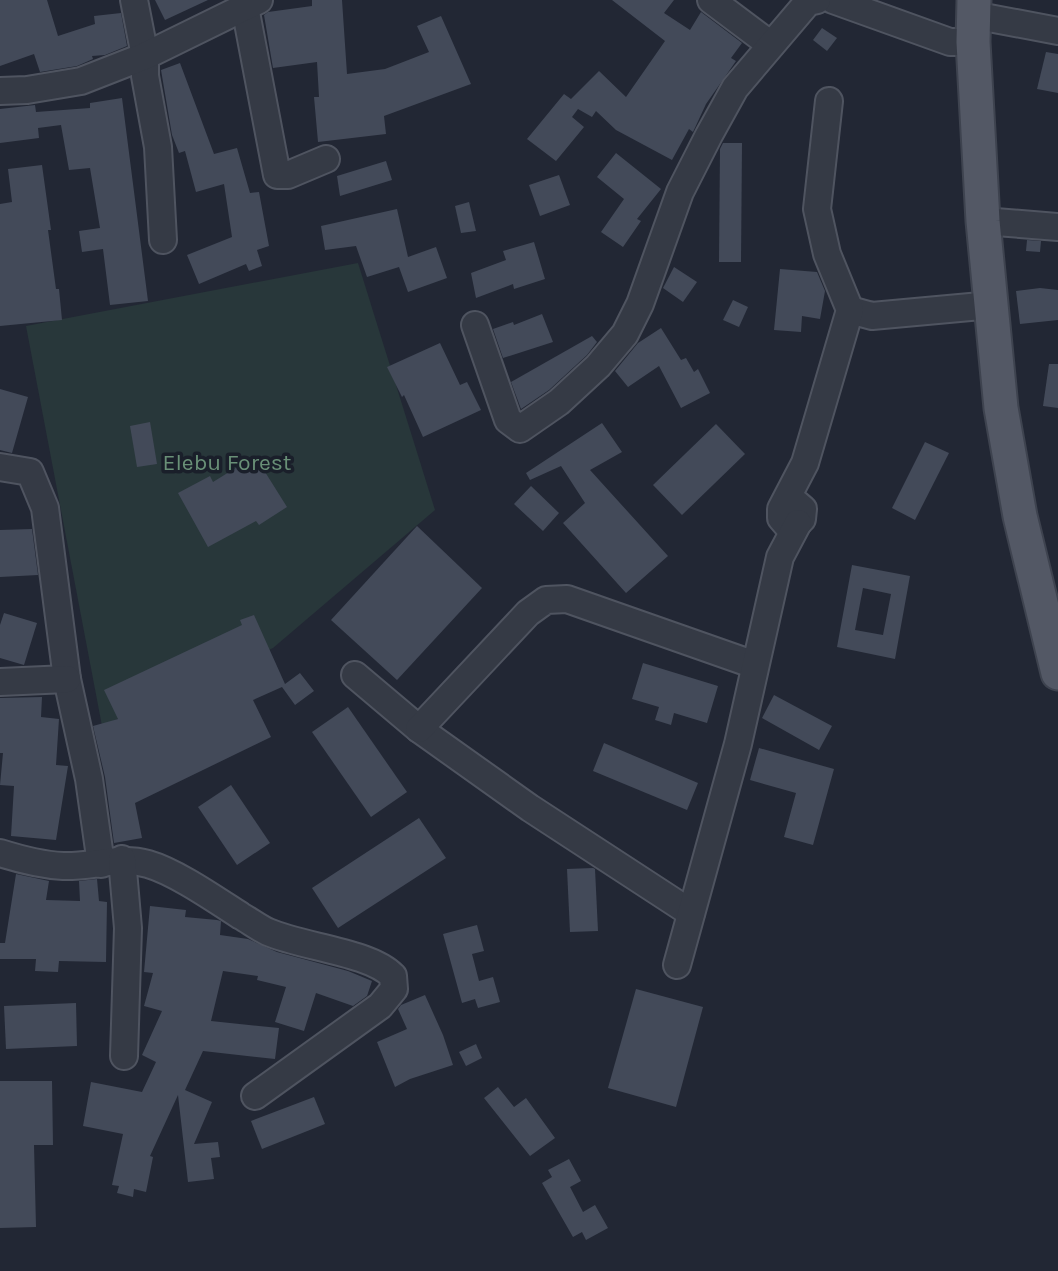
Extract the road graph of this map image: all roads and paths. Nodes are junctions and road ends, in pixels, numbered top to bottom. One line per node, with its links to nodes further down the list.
1 (134, 0): 9 (street)
2 (711, 0): 8 (street)
3 (817, 0): 8 (street)
4 (833, 0): 6 (street)
5 (252, 4): 9 (street); 12 (street)
6 (973, 19): 7 (street); 13 (main road)
7 (1058, 31)
8 (771, 46): 18 (street)
9 (145, 56): 10 (street); 15 (street)
10 (0, 91)
11 (829, 101): 17 (street)
12 (326, 159)
13 (983, 221): 14 (street); 16 (main road)
14 (1058, 227)
15 (163, 240)
16 (992, 304): 17 (street); 20 (main road)
17 (850, 310): 21 (street)
18 (475, 325)
19 (0, 467): 23 (street)
20 (1057, 663)
21 (755, 665): 25 (street); 28 (street)
22 (355, 675): 25 (street)
23 (67, 679): 24 (street); 27 (street)
24 (0, 682)
25 (419, 729): 28 (street)
26 (0, 853): 27 (street)
27 (112, 862): 30 (street); 31 (street)
28 (691, 913): 29 (street)
29 (677, 965)
30 (124, 1056)
31 (255, 1096)

